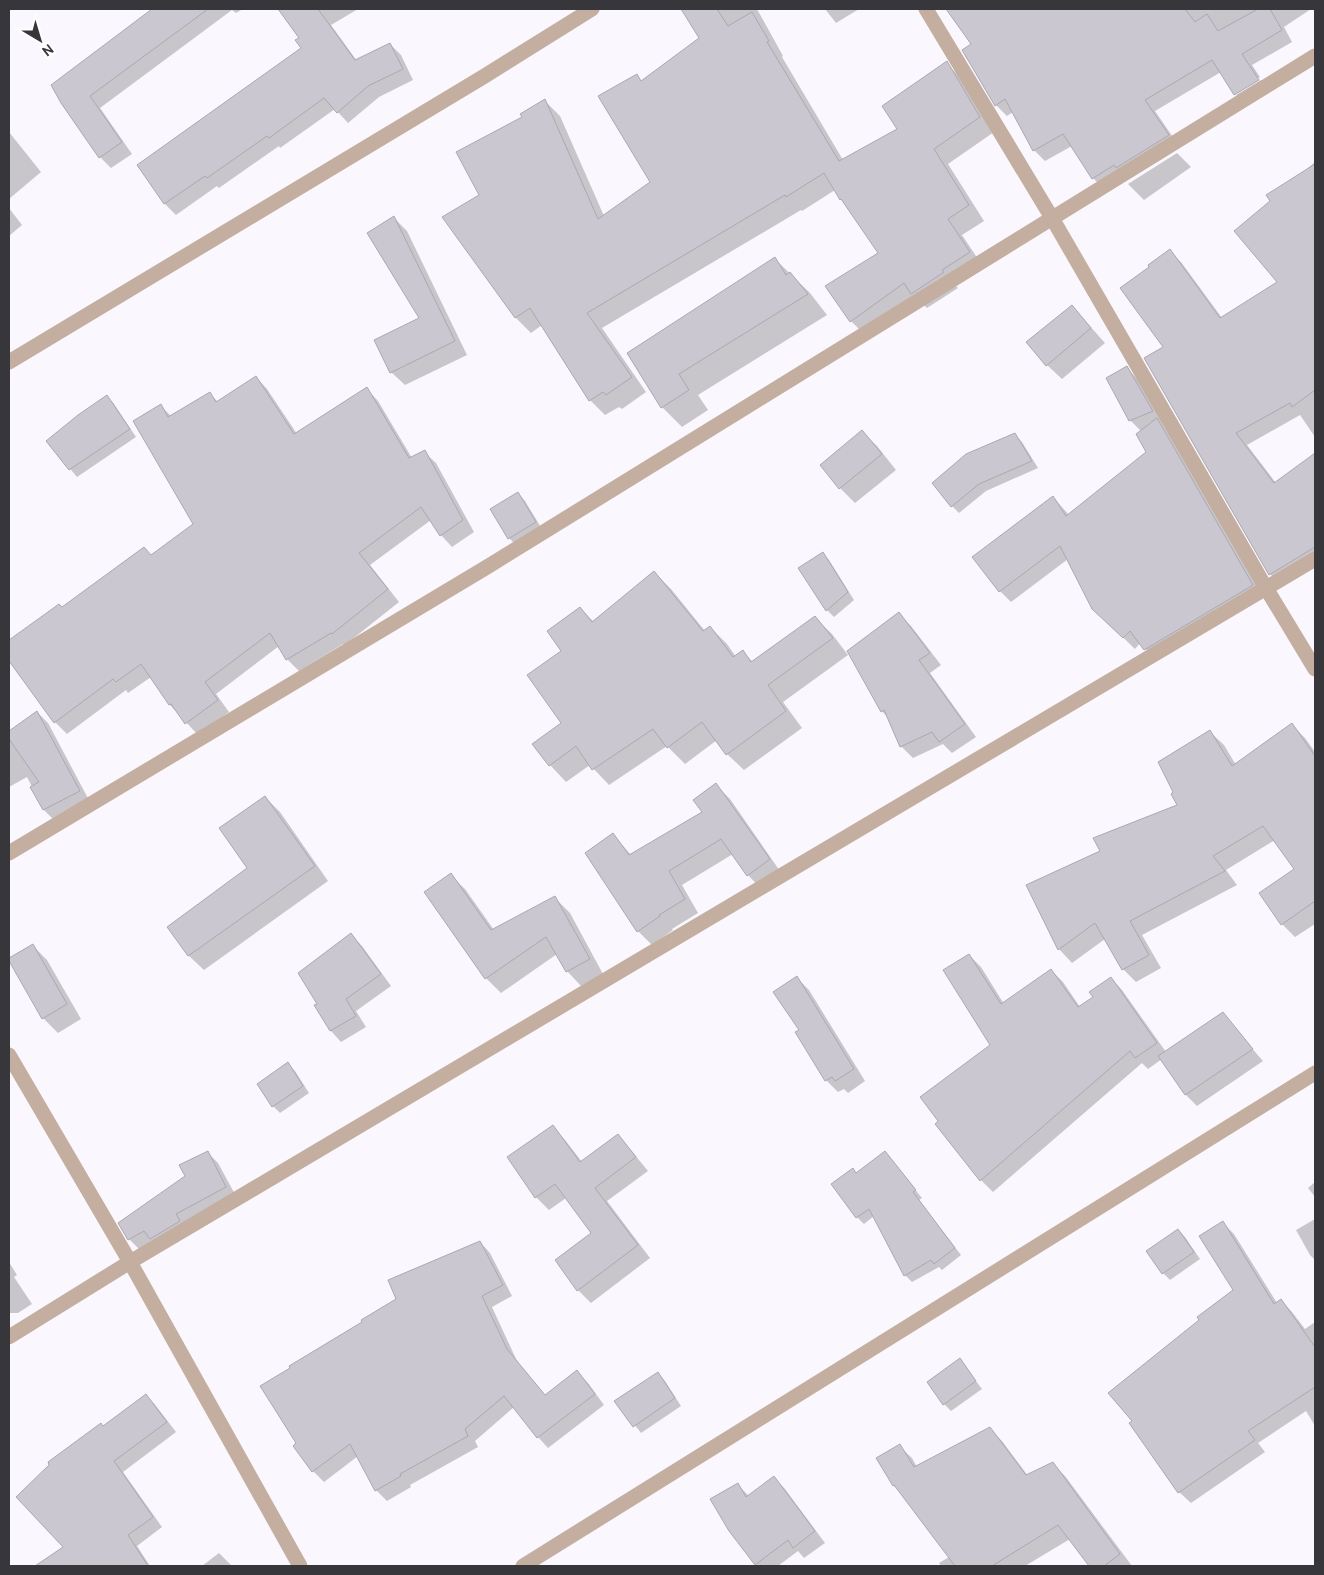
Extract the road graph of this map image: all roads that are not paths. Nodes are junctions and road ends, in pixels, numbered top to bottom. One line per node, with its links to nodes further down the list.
1 (592, 9): 5 (street)
2 (926, 9): 4 (street)
3 (1315, 56): 4 (street)
4 (1052, 218): 7 (street); 9 (street)
5 (9, 362)
6 (1315, 559): 7 (street)
7 (1266, 588): 8 (street); 12 (street)
8 (1315, 669)
9 (9, 853)
10 (9, 1055): 12 (street)
11 (1315, 1073): 15 (street)
12 (130, 1262): 13 (street); 14 (street)
13 (9, 1337)
14 (300, 1566)
15 (523, 1566)

